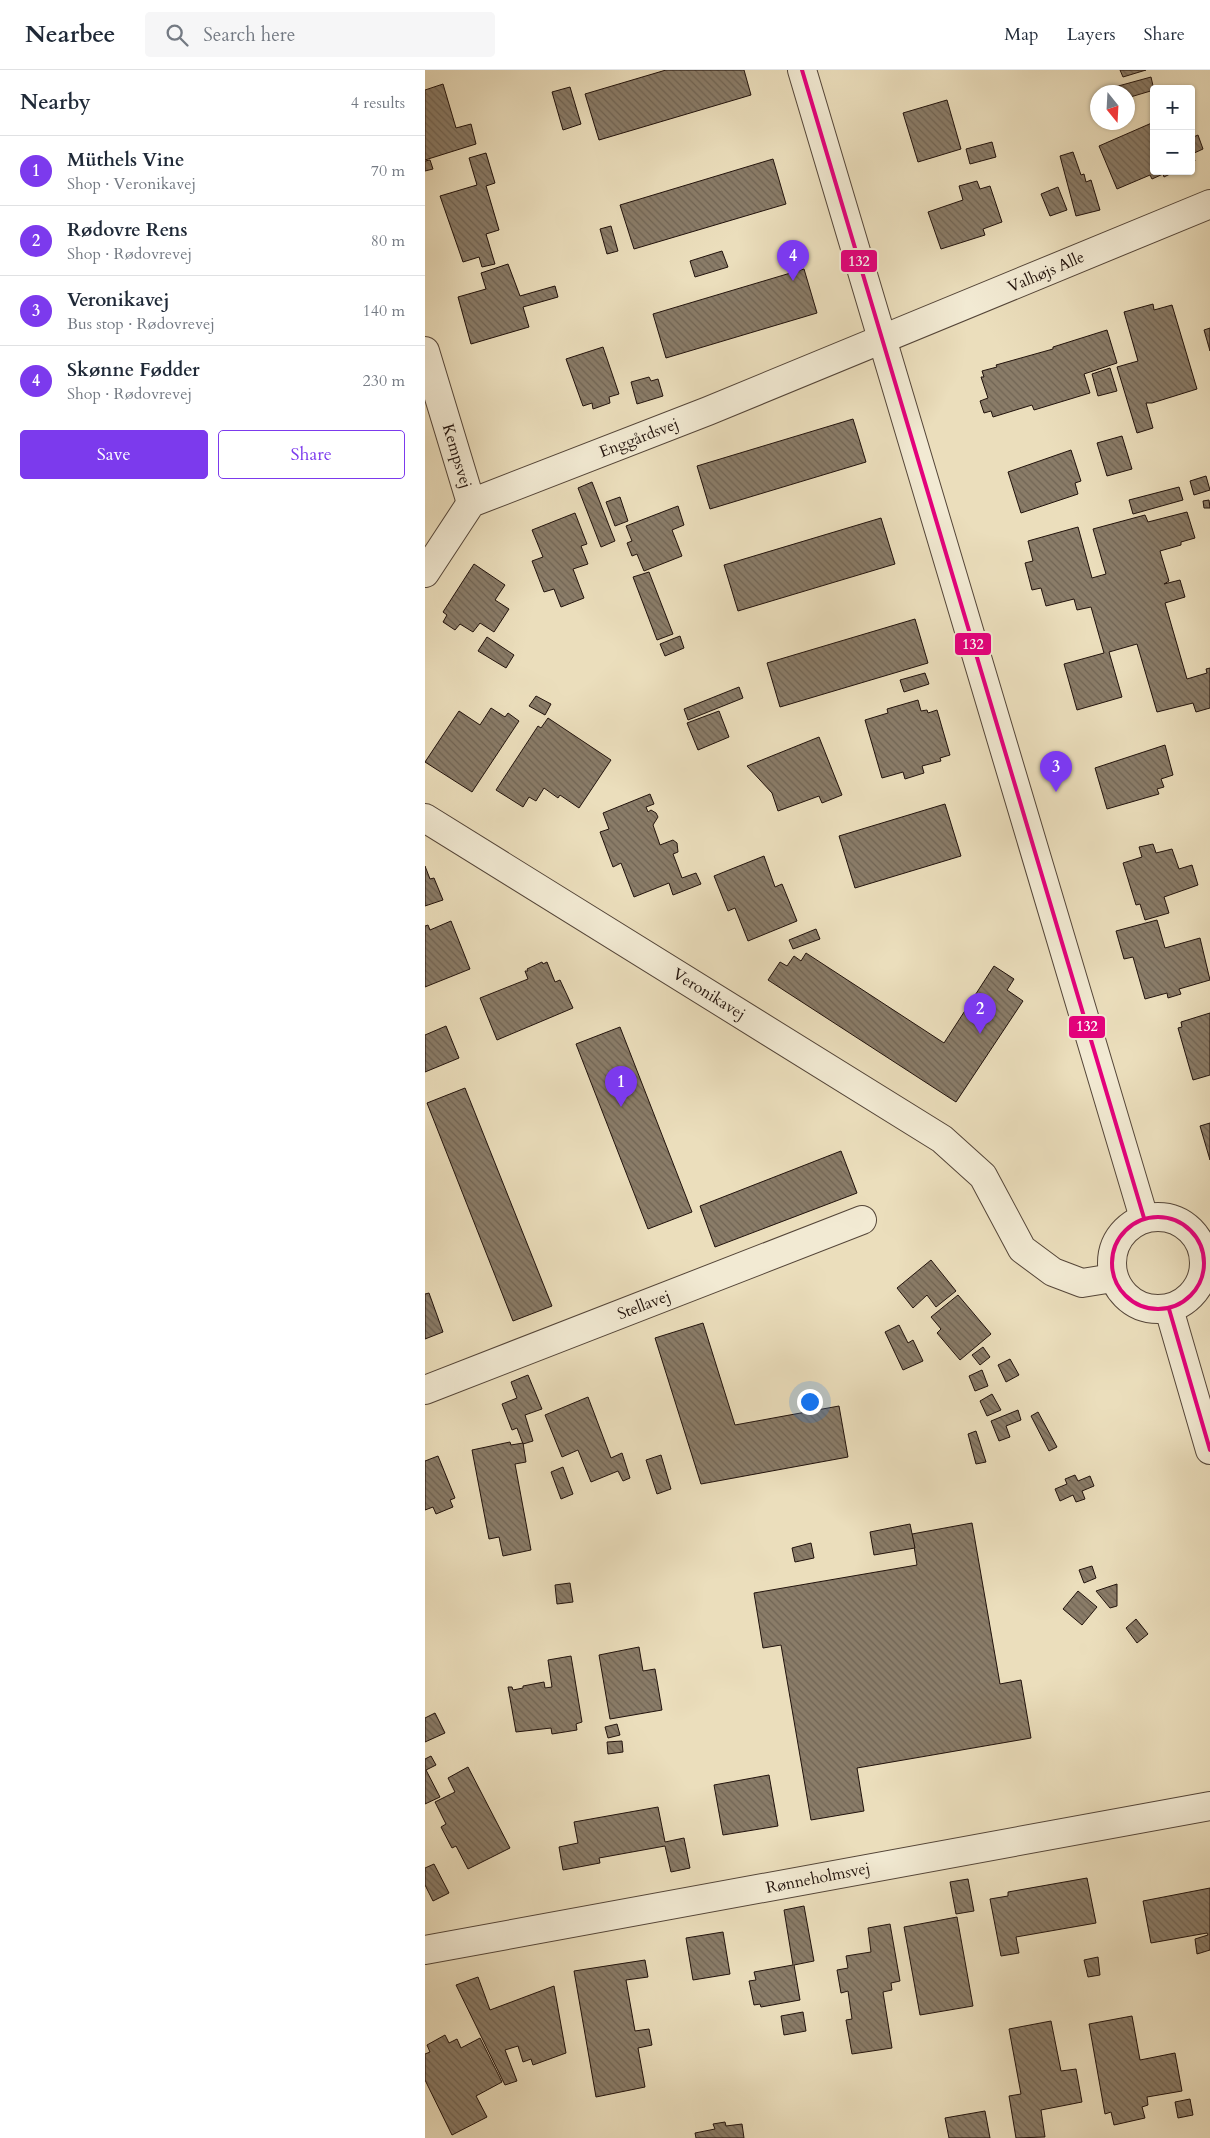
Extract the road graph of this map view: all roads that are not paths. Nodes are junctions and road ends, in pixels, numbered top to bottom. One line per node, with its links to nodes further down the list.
1 (802, 70): 3 (street)
2 (1210, 204): 3 (street, Valhøjs Alle)
3 (882, 340): 5 (street, Enggårdsvej); 8 (street)
4 (425, 351): 5 (street, Kempsvej)
5 (471, 504): 6 (street)
6 (425, 573)
7 (425, 818): 11 (street, Veronikavej)
8 (1143, 1218): 10 (street); 11 (street)
9 (862, 1220): 13 (street, Stellavej)
10 (1206, 1248): 12 (street)
11 (1113, 1278): 12 (street)
12 (1169, 1308): 14 (street)
13 (425, 1390)
14 (1210, 1450)
15 (1210, 1806): 16 (street, Rønneholmsvej)
16 (425, 1950)

